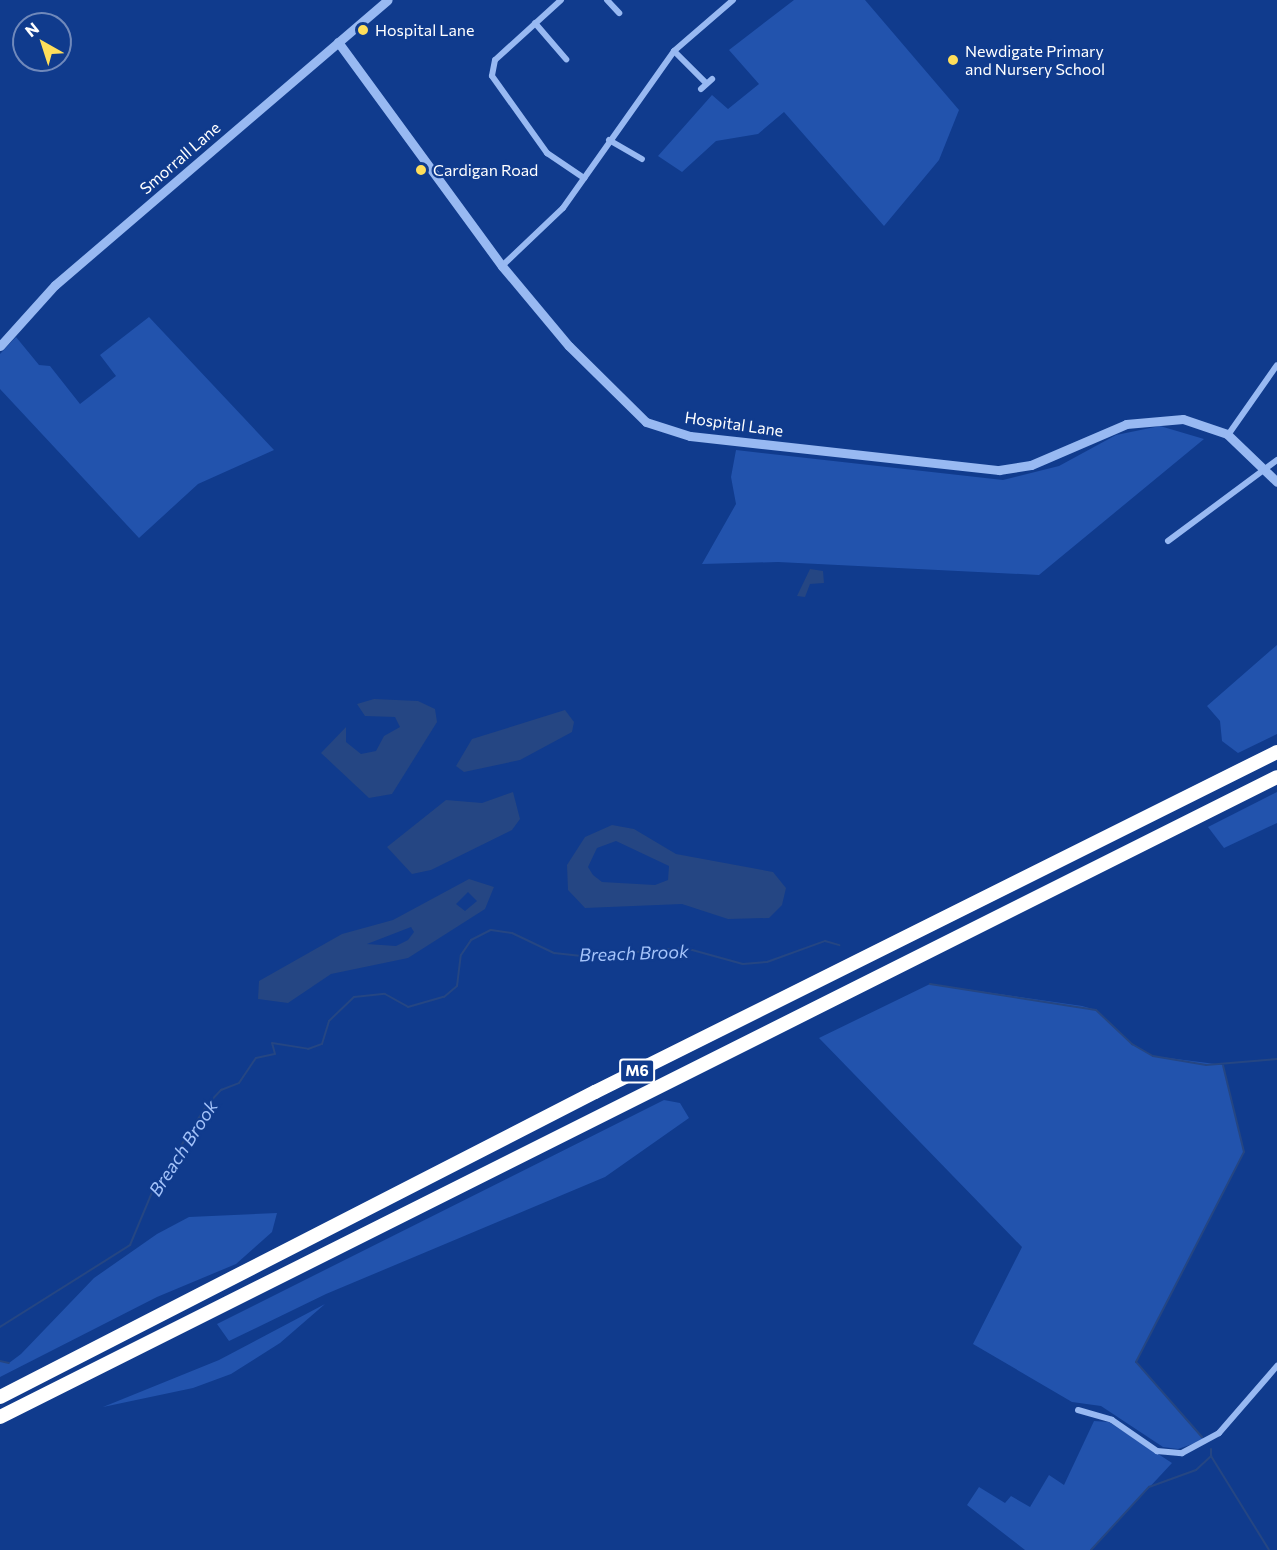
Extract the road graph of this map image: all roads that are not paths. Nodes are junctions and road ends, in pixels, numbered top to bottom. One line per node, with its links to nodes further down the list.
1 (387, 0): 7 (street, Smorrall Lane)
2 (561, 0): 6 (street)
3 (607, 0): 5 (street)
4 (733, 0): 8 (street)
5 (619, 13)
6 (535, 23): 9 (street); 15 (street)
7 (338, 42): 16 (street, Hospital Lane); 17 (street, Smorrall Lane)
8 (674, 51): 11 (street); 13 (street)
9 (566, 59)
10 (712, 79): 11 (street)
11 (705, 82): 12 (street)
12 (700, 89)
13 (609, 140): 14 (street); 15 (street)
14 (642, 159)
15 (585, 178): 16 (street)
16 (502, 266): 19 (street, Hospital Lane)
17 (0, 346)
18 (1277, 365): 19 (street)
19 (1228, 435): 21 (street, Hospital Lane)
20 (1277, 460): 21 (street)
21 (1264, 467): 22 (street, Hospital Lane); 23 (street)
22 (1277, 482)
23 (1168, 541)
24 (1277, 752): 27 (highway, M6)
25 (1277, 777): 29 (highway, M6)
26 (1277, 1366): 28 (street)
27 (0, 1397)
28 (1078, 1410)
29 (0, 1417)

